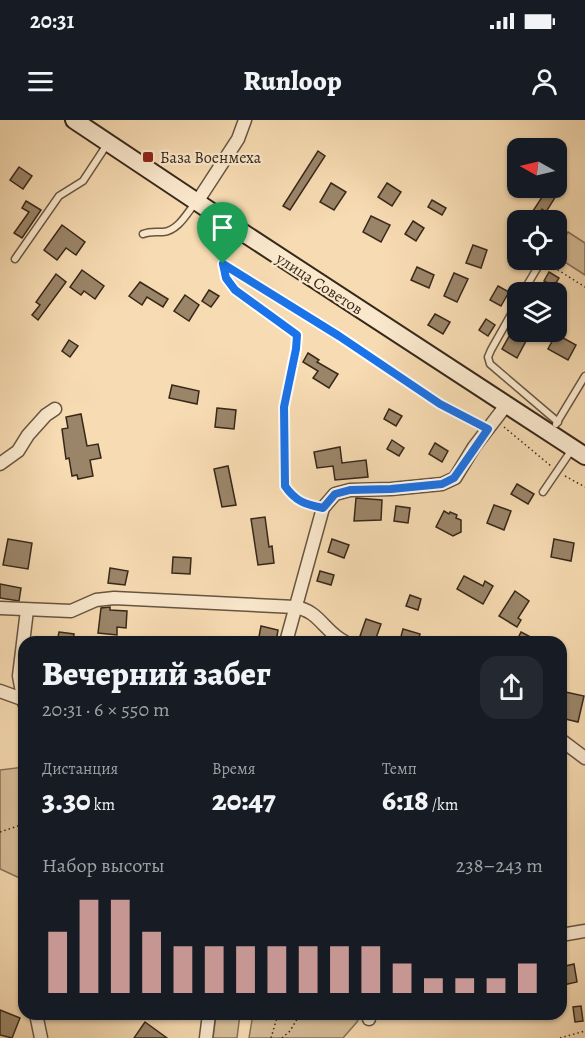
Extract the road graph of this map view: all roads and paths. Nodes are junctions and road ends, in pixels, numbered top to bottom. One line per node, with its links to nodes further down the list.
1 (74, 120): 3 (main road, улица Советов)
2 (245, 120): 4 (street)
3 (109, 143): 4 (main road, улица Советов); 7 (lane)
4 (196, 202): 5 (main road, улица Советов); 6 (lane)
5 (239, 230): 8 (path); 14 (main road, улица Советов)
6 (143, 234)
7 (15, 259)
8 (223, 264): 12 (path); 16 (path)
9 (559, 270): 10 (path)
10 (585, 287)
11 (507, 322): 17 (lane)
12 (292, 366): 23 (lane)
13 (585, 376): 17 (lane)
14 (507, 404): 16 (street); 17 (main road, улица Советов)
15 (55, 409): 19 (street)
16 (492, 424): 20 (path); 23 (street)
17 (554, 427): 18 (main road, улица Советов)
18 (579, 452): 20 (lane)
19 (0, 464)
20 (556, 471): 21 (path); 22 (lane)
21 (585, 487)
22 (543, 492)
23 (323, 508): 24 (street)
24 (295, 607): 26 (street); 28 (street); 29 (street)
25 (0, 608): 26 (street)
26 (27, 610): 27 (street)
27 (25, 636)
28 (288, 636)
29 (335, 636)
30 (0, 691): 31 (street)
31 (18, 699)
32 (567, 744): 33 (street)
33 (585, 758)
34 (18, 826): 35 (path)
35 (0, 832)
36 (585, 931): 37 (street)
37 (567, 934)
38 (37, 1020): 43 (street)
39 (208, 1020): 44 (street)
40 (276, 1020): 45 (path)
41 (296, 1020): 46 (path)
42 (585, 1031): 47 (path)
43 (41, 1038)
44 (206, 1038)
45 (271, 1038)
46 (282, 1038)
47 (560, 1038)

